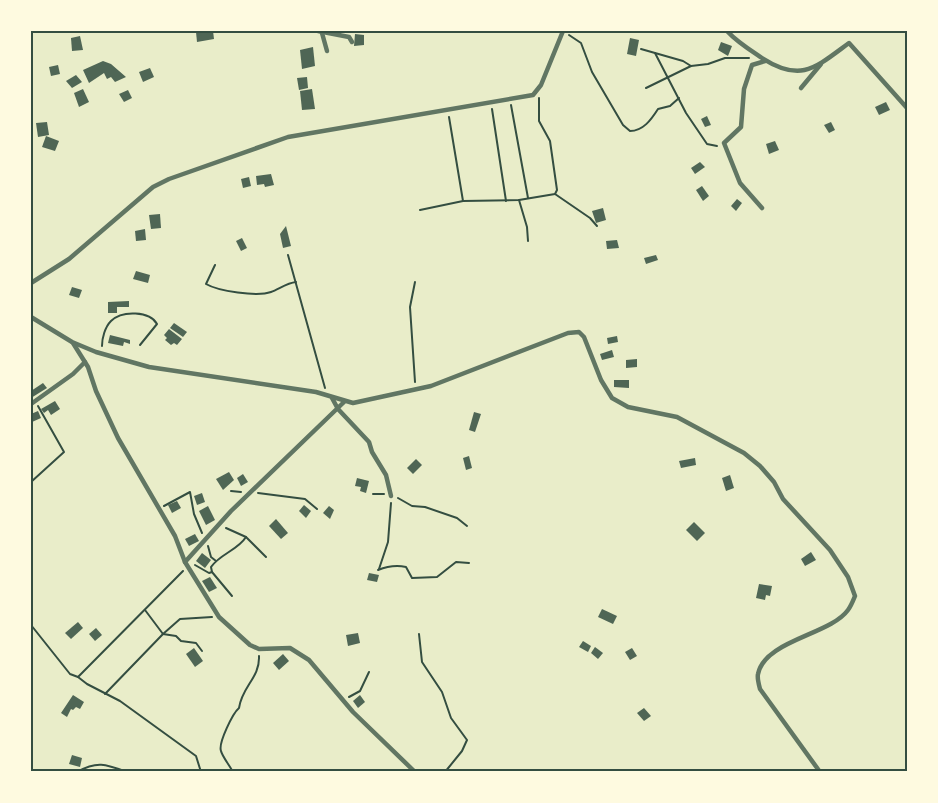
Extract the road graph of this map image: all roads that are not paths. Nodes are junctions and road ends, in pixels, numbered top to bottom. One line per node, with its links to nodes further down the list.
1 (563, 31): 11 (street)
2 (728, 31): 6 (street)
3 (320, 32): 4 (street); 5 (street)
4 (352, 42)
5 (327, 51)
6 (766, 61): 7 (street); 10 (street)
7 (821, 63): 8 (street); 9 (street)
8 (801, 88)
9 (907, 108)
10 (762, 208)
11 (31, 283)
12 (31, 317): 13 (street)
13 (72, 342): 14 (street); 15 (street)
14 (85, 362): 17 (street); 20 (street)
15 (332, 398): 16 (street); 18 (street)
16 (344, 402): 18 (street); 22 (street)
17 (33, 403)
18 (338, 409): 19 (street); 20 (street)
19 (391, 496)
20 (186, 564): 21 (street)
21 (415, 772)
22 (820, 772)

